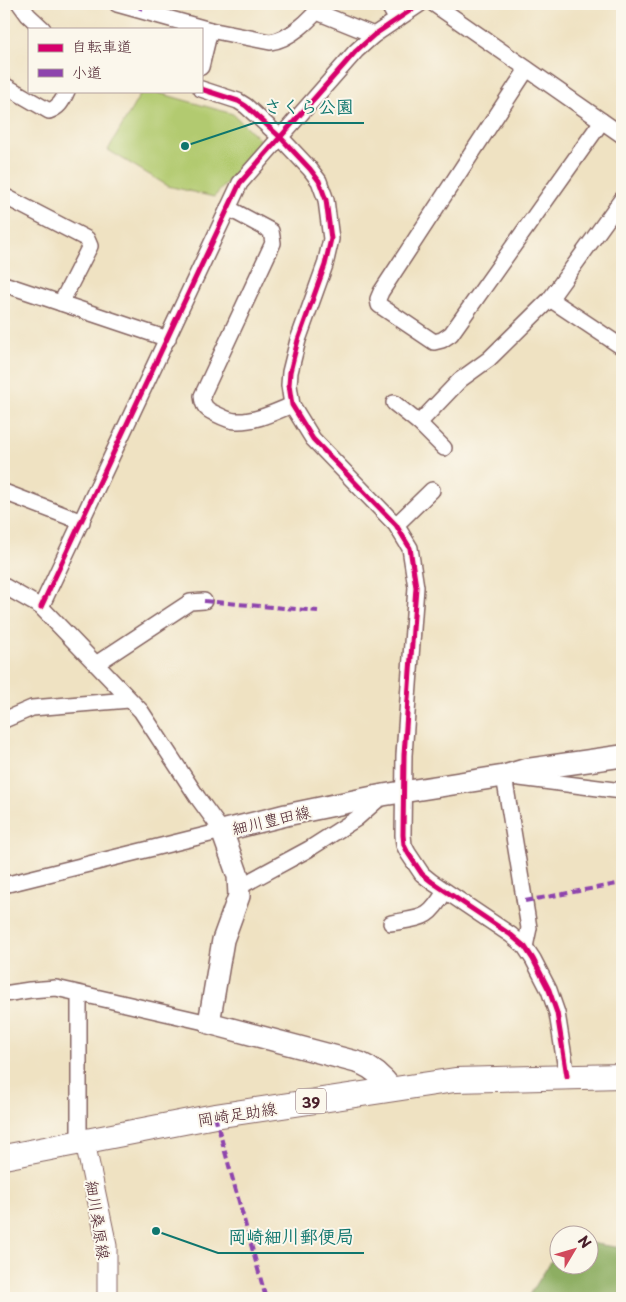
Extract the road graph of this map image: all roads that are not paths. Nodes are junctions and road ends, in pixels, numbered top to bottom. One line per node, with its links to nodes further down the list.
1 (20, 4): 8 (street)
2 (117, 4): 9 (street)
3 (388, 4): 7 (street)
4 (420, 4): 7 (street)
5 (434, 4): 12 (street)
6 (319, 8): 9 (street); 10 (street)
7 (397, 20): 10 (street)
8 (42, 28)
9 (210, 30): 11 (street)
10 (374, 36): 18 (street)
11 (202, 63)
12 (527, 69): 16 (street); 16 (street)
13 (4, 85): 15 (street)
14 (202, 89): 18 (street)
15 (67, 92)
16 (602, 121): 17 (street)
17 (622, 135)
18 (280, 137): 21 (street); 28 (street)
19 (4, 196): 24 (street)
20 (622, 199): 23 (street)
21 (228, 208): 25 (street); 28 (street)
22 (4, 284): 24 (street)
23 (550, 299): 26 (street); 29 (street)
24 (61, 303): 25 (street)
25 (168, 339): 33 (street)
26 (622, 346)
27 (394, 403): 29 (street)
28 (292, 405): 34 (street)
29 (418, 423): 30 (street)
30 (444, 448)
31 (432, 490): 34 (street)
32 (4, 492): 33 (street)
33 (82, 522): 37 (street)
34 (396, 525): 44 (street)
35 (4, 586): 37 (street)
36 (204, 601): 38 (street)
37 (41, 607): 38 (street)
38 (96, 664): 39 (street)
39 (130, 700): 40 (street); 45 (street)
40 (4, 720)
41 (622, 756): 42 (main road, 細川豊田線)
42 (504, 776): 43 (street); 44 (main road, 細川豊田線); 50 (street)
43 (622, 791)
44 (393, 794): 45 (main road, 細川豊田線); 47 (street); 48 (street)
45 (222, 831): 46 (street); 47 (main road, 細川豊田線)
46 (4, 885)
47 (239, 887): 53 (main road, 細川豊田線)
48 (445, 892): 49 (street); 50 (street)
49 (391, 923)
50 (525, 947): 54 (street)
51 (4, 994): 52 (street)
52 (79, 994): 53 (street); 57 (street)
53 (209, 1023): 56 (main road)
54 (567, 1076): 55 (main road, 岡崎足助線 / 39); 56 (main road, 岡崎足助線 / 39)
55 (622, 1076)
56 (392, 1089): 57 (main road, 岡崎足助線 / 39)
57 (82, 1143): 58 (main road, 岡崎足助線 / 39); 59 (street, 細川桑原線)
58 (4, 1157)
59 (107, 1298)

